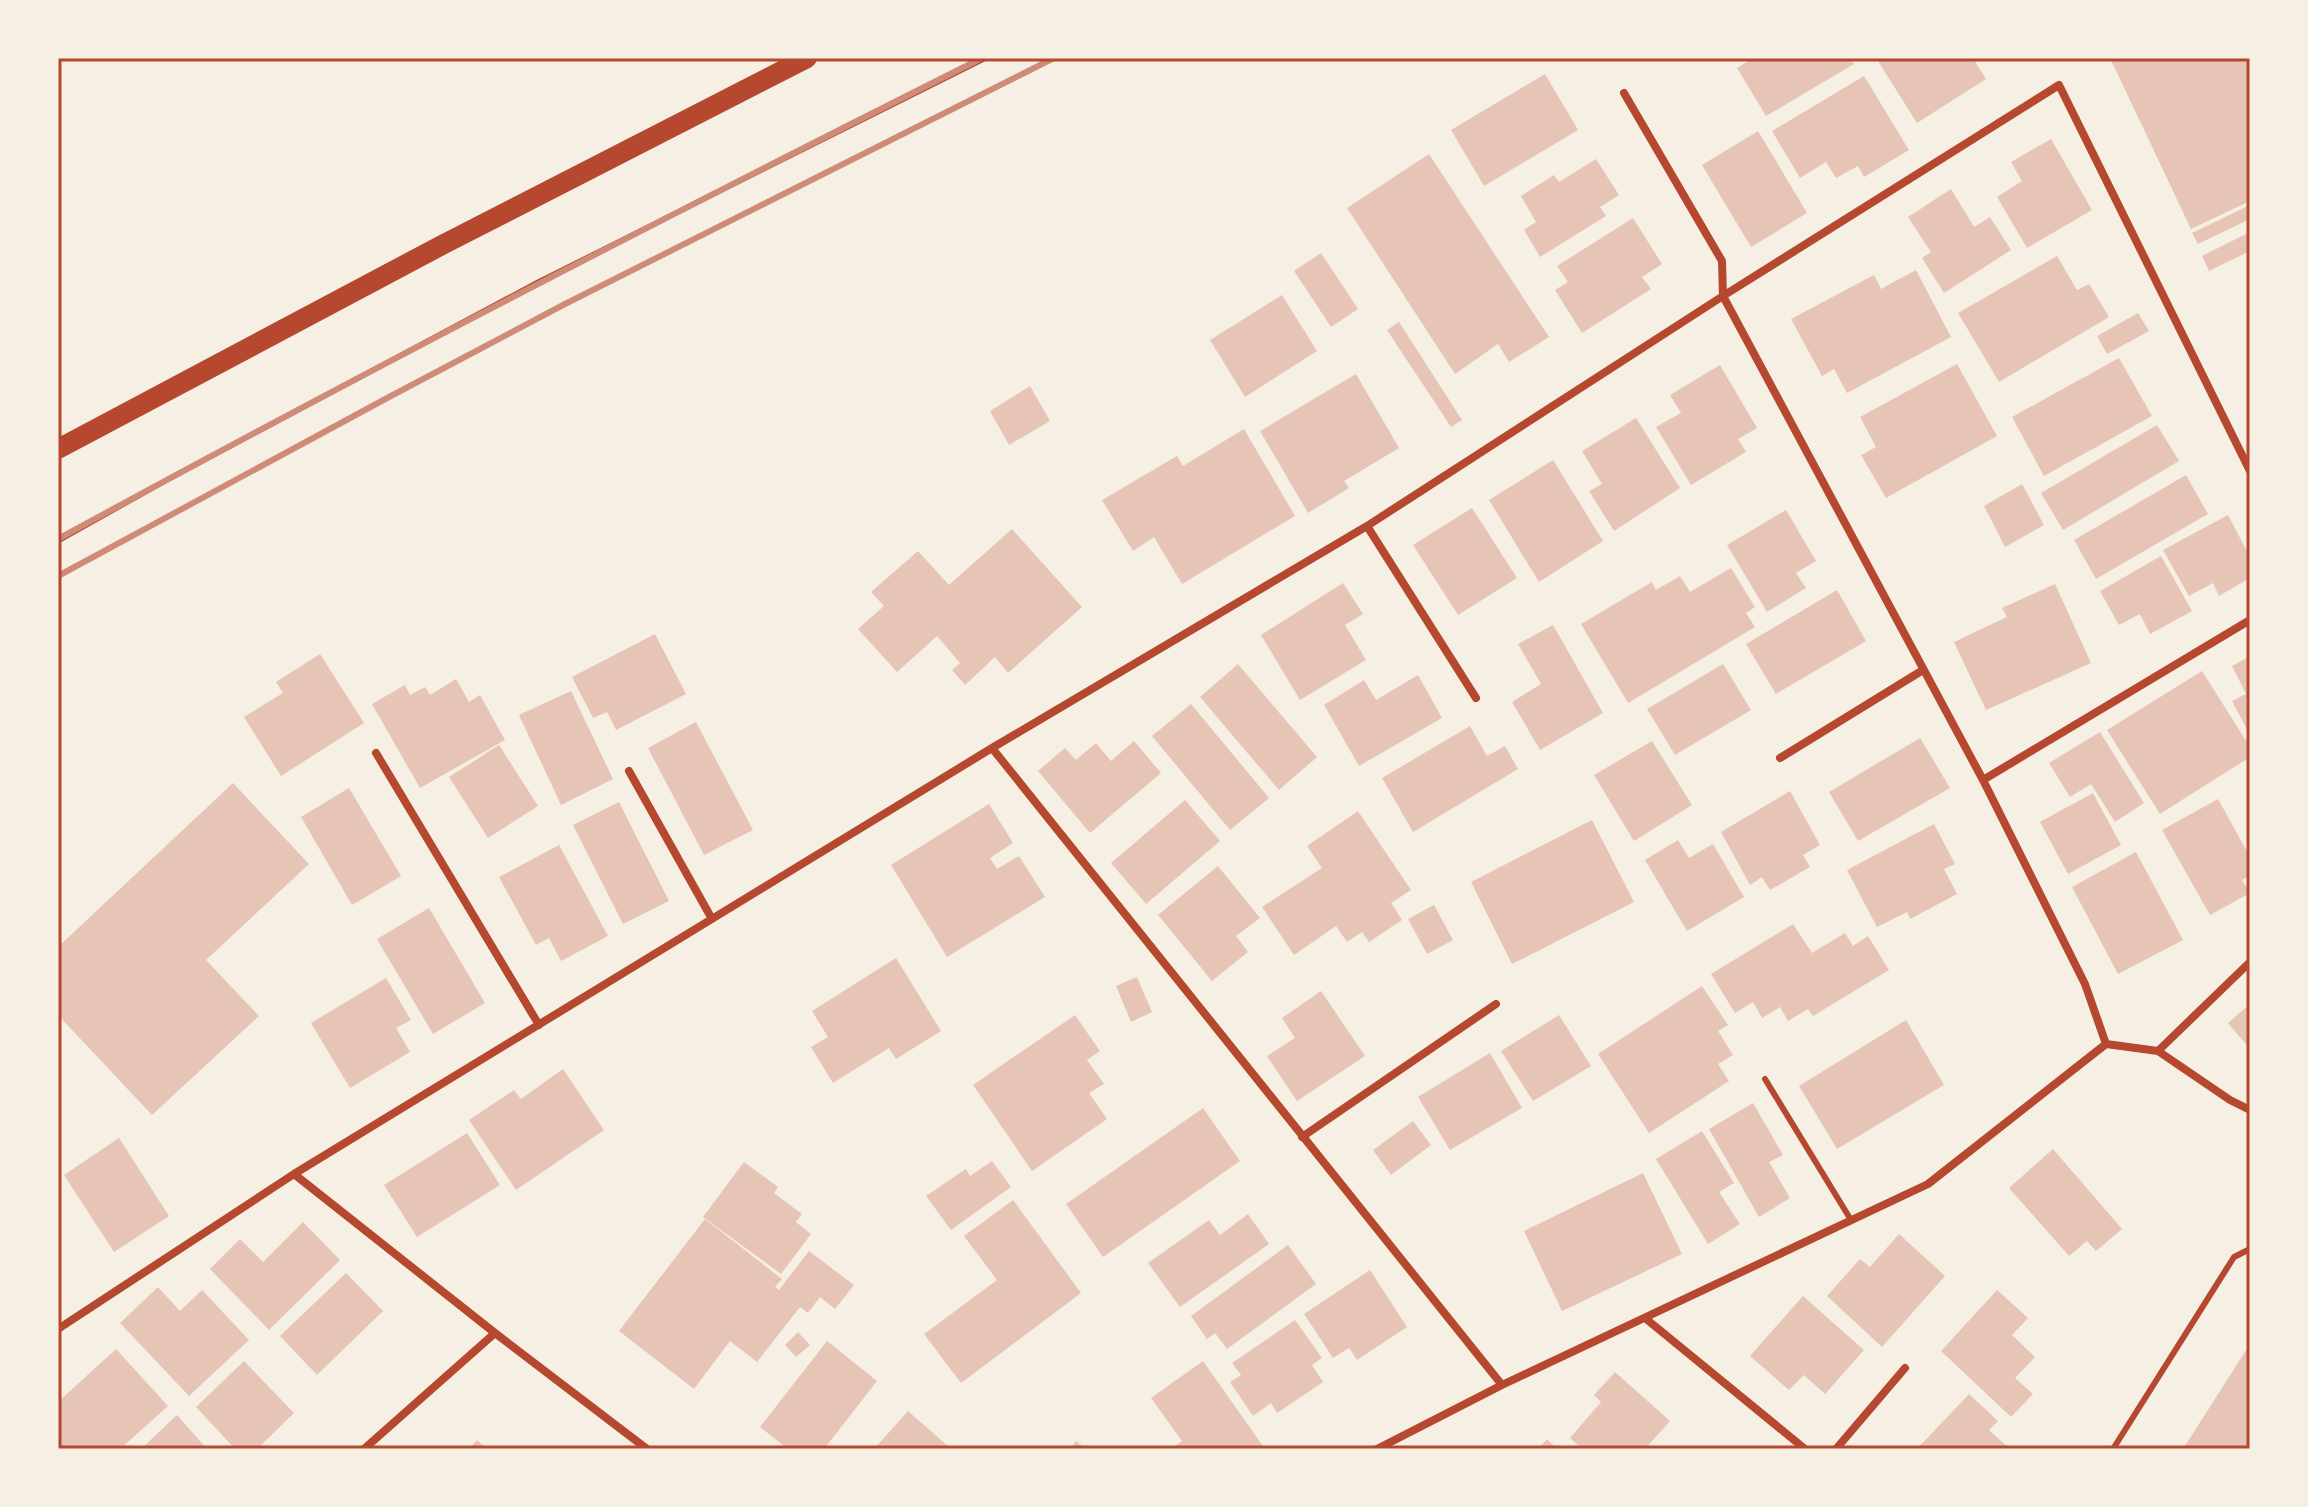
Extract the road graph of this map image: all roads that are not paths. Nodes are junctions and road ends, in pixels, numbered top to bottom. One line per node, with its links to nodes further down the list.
1 (807, 58): 4 (main road)
2 (1624, 93): 3 (street)
3 (1723, 296): 5 (street); 6 (street); 8 (street)
4 (58, 449)
5 (2250, 471)
6 (1367, 526): 9 (street); 10 (street)
7 (2250, 620): 14 (street)
8 (1923, 670): 12 (street); 14 (street)
9 (1476, 698)
10 (992, 748): 15 (street); 23 (street)
11 (376, 753): 18 (street)
12 (1780, 758)
13 (629, 771): 15 (street)
14 (1983, 780): 19 (street)
15 (712, 919): 18 (street)
16 (2250, 962): 20 (street)
17 (1496, 1004): 23 (street)
18 (539, 1025): 24 (street)
19 (2106, 1044): 20 (street); 25 (street)
20 (2158, 1051): 22 (street)
21 (1765, 1079): 25 (lane)
22 (2250, 1110)
23 (1302, 1137): 31 (street)
24 (294, 1174): 28 (street); 29 (street)
25 (1851, 1220): 27 (street)
26 (2250, 1249): 37 (lane)
27 (1645, 1318): 31 (street); 35 (street)
28 (58, 1329)
29 (495, 1333): 32 (street); 33 (street)
30 (1905, 1368): 36 (street)
31 (1502, 1385): 34 (street)
32 (364, 1449)
33 (647, 1449)
34 (1377, 1449)
35 (1805, 1449)
36 (1836, 1449)
37 (2113, 1449)

